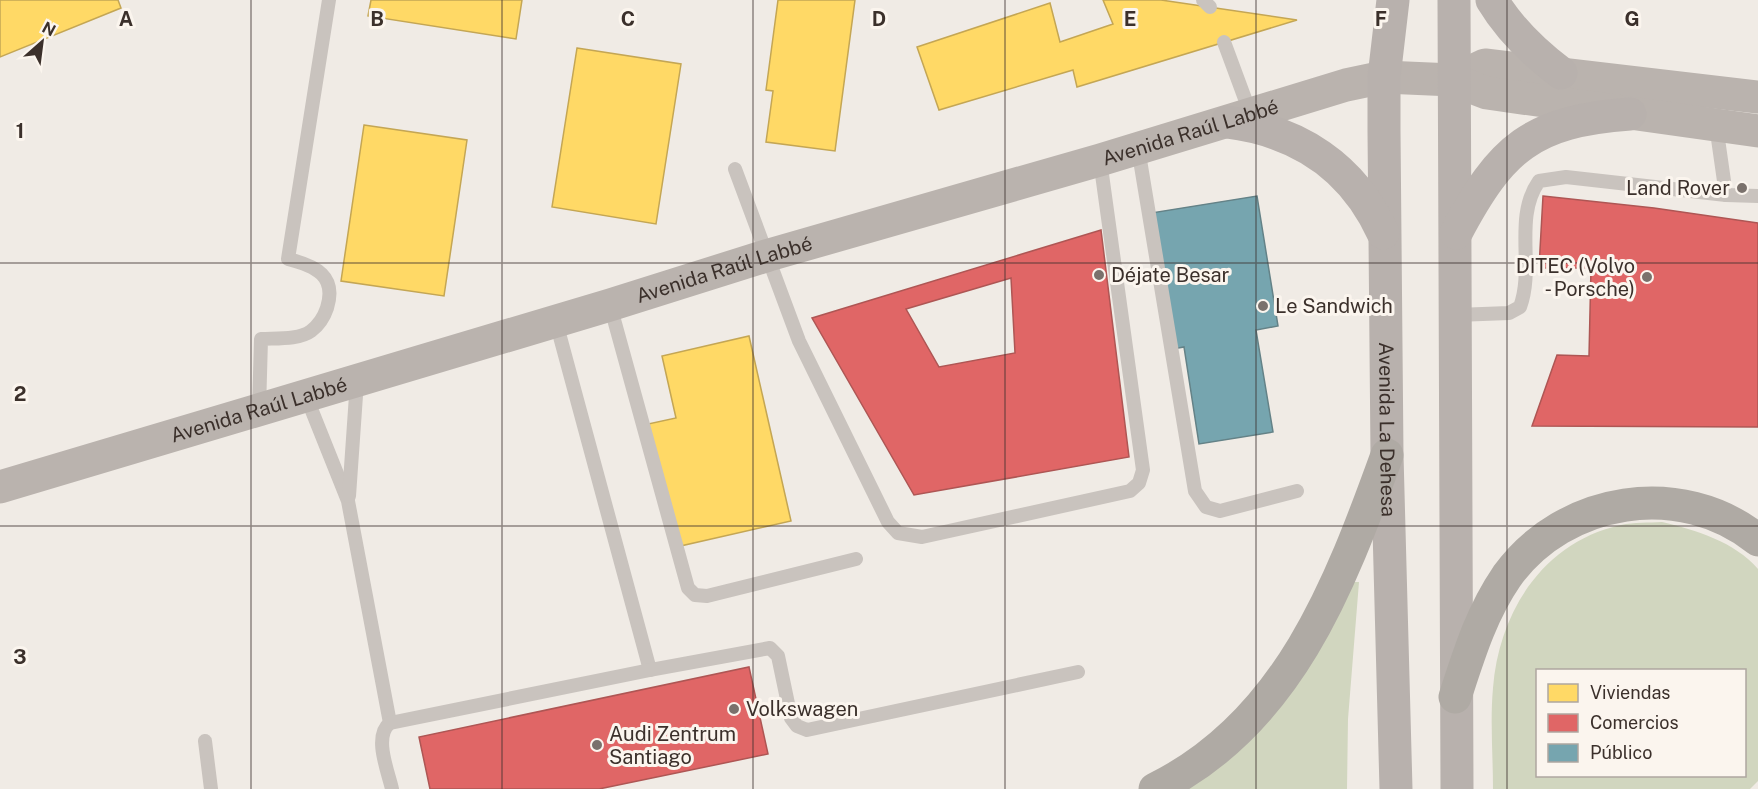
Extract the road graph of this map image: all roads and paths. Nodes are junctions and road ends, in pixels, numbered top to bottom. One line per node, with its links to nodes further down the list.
1 (329, 0): 27 (lane)
2 (1393, 0): 7 (main road, Avenida La Dehesa)
3 (1454, 0): 8 (main road)
4 (1492, 0): 6 (main road)
5 (1224, 42): 11 (lane)
6 (1561, 73): 8 (main road, Avenida Raúl Labbé); 9 (main road, Avenida Raúl Labbé)
7 (1384, 77): 8 (main road, Avenida Raúl Labbé); 11 (main road, Avenida Raúl Labbé); 19 (main road, Avenida La Dehesa)
8 (1453, 80): 10 (main road, Avenida Raúl Labbé); 20 (main road)
9 (1758, 97)
10 (1630, 114): 12 (main road, Avenida Raúl Labbé); 20 (main road)
11 (1239, 119): 14 (main road, Avenida Raúl Labbé); 19 (main road)
12 (1716, 125): 13 (main road, Avenida Raúl Labbé); 17 (lane)
13 (1758, 131)
14 (1138, 148): 15 (main road, Avenida Raúl Labbé); 30 (lane)
15 (1100, 160): 21 (main road, Avenida Raúl Labbé); 21 (lane)
16 (735, 169): 21 (lane)
17 (1726, 195): 18 (lane); 23 (lane)
18 (1758, 196)
19 (1385, 237): 28 (main road, Avenida La Dehesa)
20 (1453, 237): 23 (main road)
21 (769, 255): 22 (main road, Avenida Raúl Labbé)
22 (610, 305): 24 (main road, Avenida Raúl Labbé); 33 (lane)
23 (1454, 315): 36 (main road)
24 (556, 322): 25 (main road, Avenida Raúl Labbé); 34 (lane)
25 (357, 381): 26 (main road, Avenida Raúl Labbé); 31 (lane)
26 (306, 396): 27 (main road, Avenida Raúl Labbé); 31 (lane)
27 (259, 410): 29 (main road, Avenida Raúl Labbé)
28 (1387, 455): 41 (highway); 42 (main road, Avenida La Dehesa)
29 (0, 487)
30 (1297, 491)
31 (348, 501): 37 (lane)
32 (1758, 540): 36 (highway)
33 (856, 559)
34 (650, 670): 35 (lane); 37 (lane)
35 (1078, 672)
36 (1455, 697): 43 (main road)
37 (390, 723): 40 (lane)
38 (206, 741): 39 (lane)
39 (211, 789)
40 (392, 789)
41 (1155, 789)
42 (1396, 789)
43 (1457, 789)

